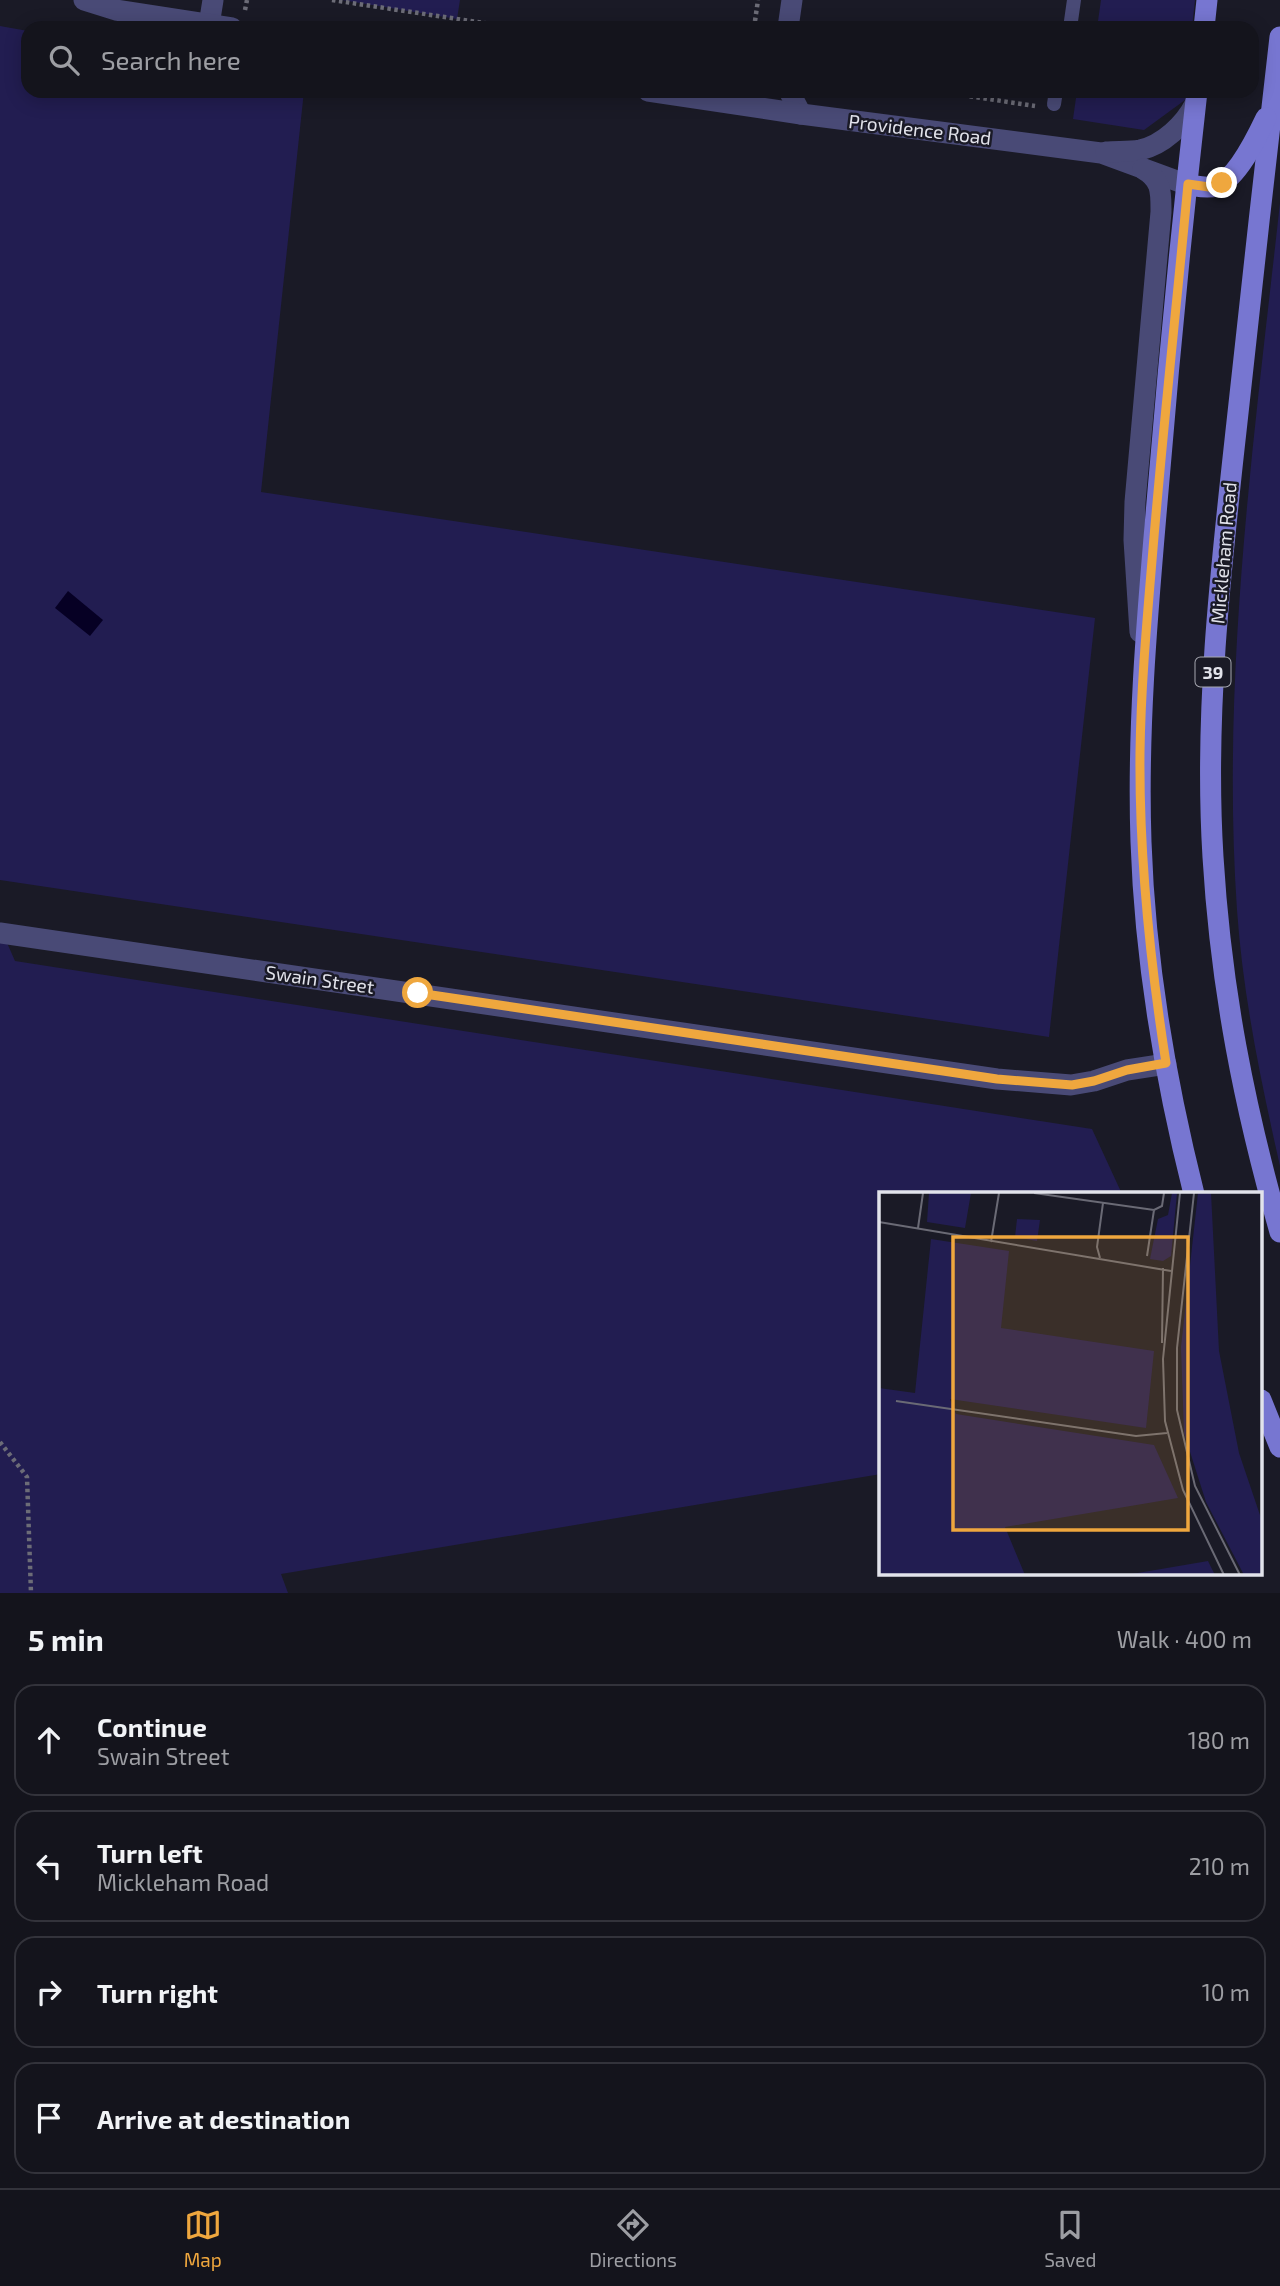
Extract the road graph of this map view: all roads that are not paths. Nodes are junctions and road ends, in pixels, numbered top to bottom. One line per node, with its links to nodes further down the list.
1 (84, 0): 6 (street)
2 (213, 0): 7 (street)
3 (792, 0): 8 (street)
4 (1074, 0): 9 (lane)
5 (1207, 0): 10 (main road)
6 (184, 21)
7 (210, 21)
8 (789, 21)
9 (1071, 21)
10 (1205, 21)
11 (1280, 37): 16 (main road, Mickleham Road / 39)
12 (695, 98): 17 (street, Providence Road)
13 (793, 98): 17 (street)
14 (1196, 98): 18 (street)
15 (1196, 98): 20 (main road)
16 (1272, 107): 20 (main road); 25 (main road, Mickleham Road / 39)
17 (801, 114): 18 (street, Providence Road)
18 (1101, 153): 19 (street, Providence Road)
19 (1143, 169): 20 (street, Providence Road); 21 (street)
20 (1188, 184): 21 (main road)
21 (1143, 662): 23 (main road)
22 (0, 933): 23 (street, Swain Street)
23 (1166, 1063): 24 (main road)
24 (1194, 1192)
25 (1280, 1233)
26 (1262, 1402): 27 (main road)
27 (1280, 1447)

